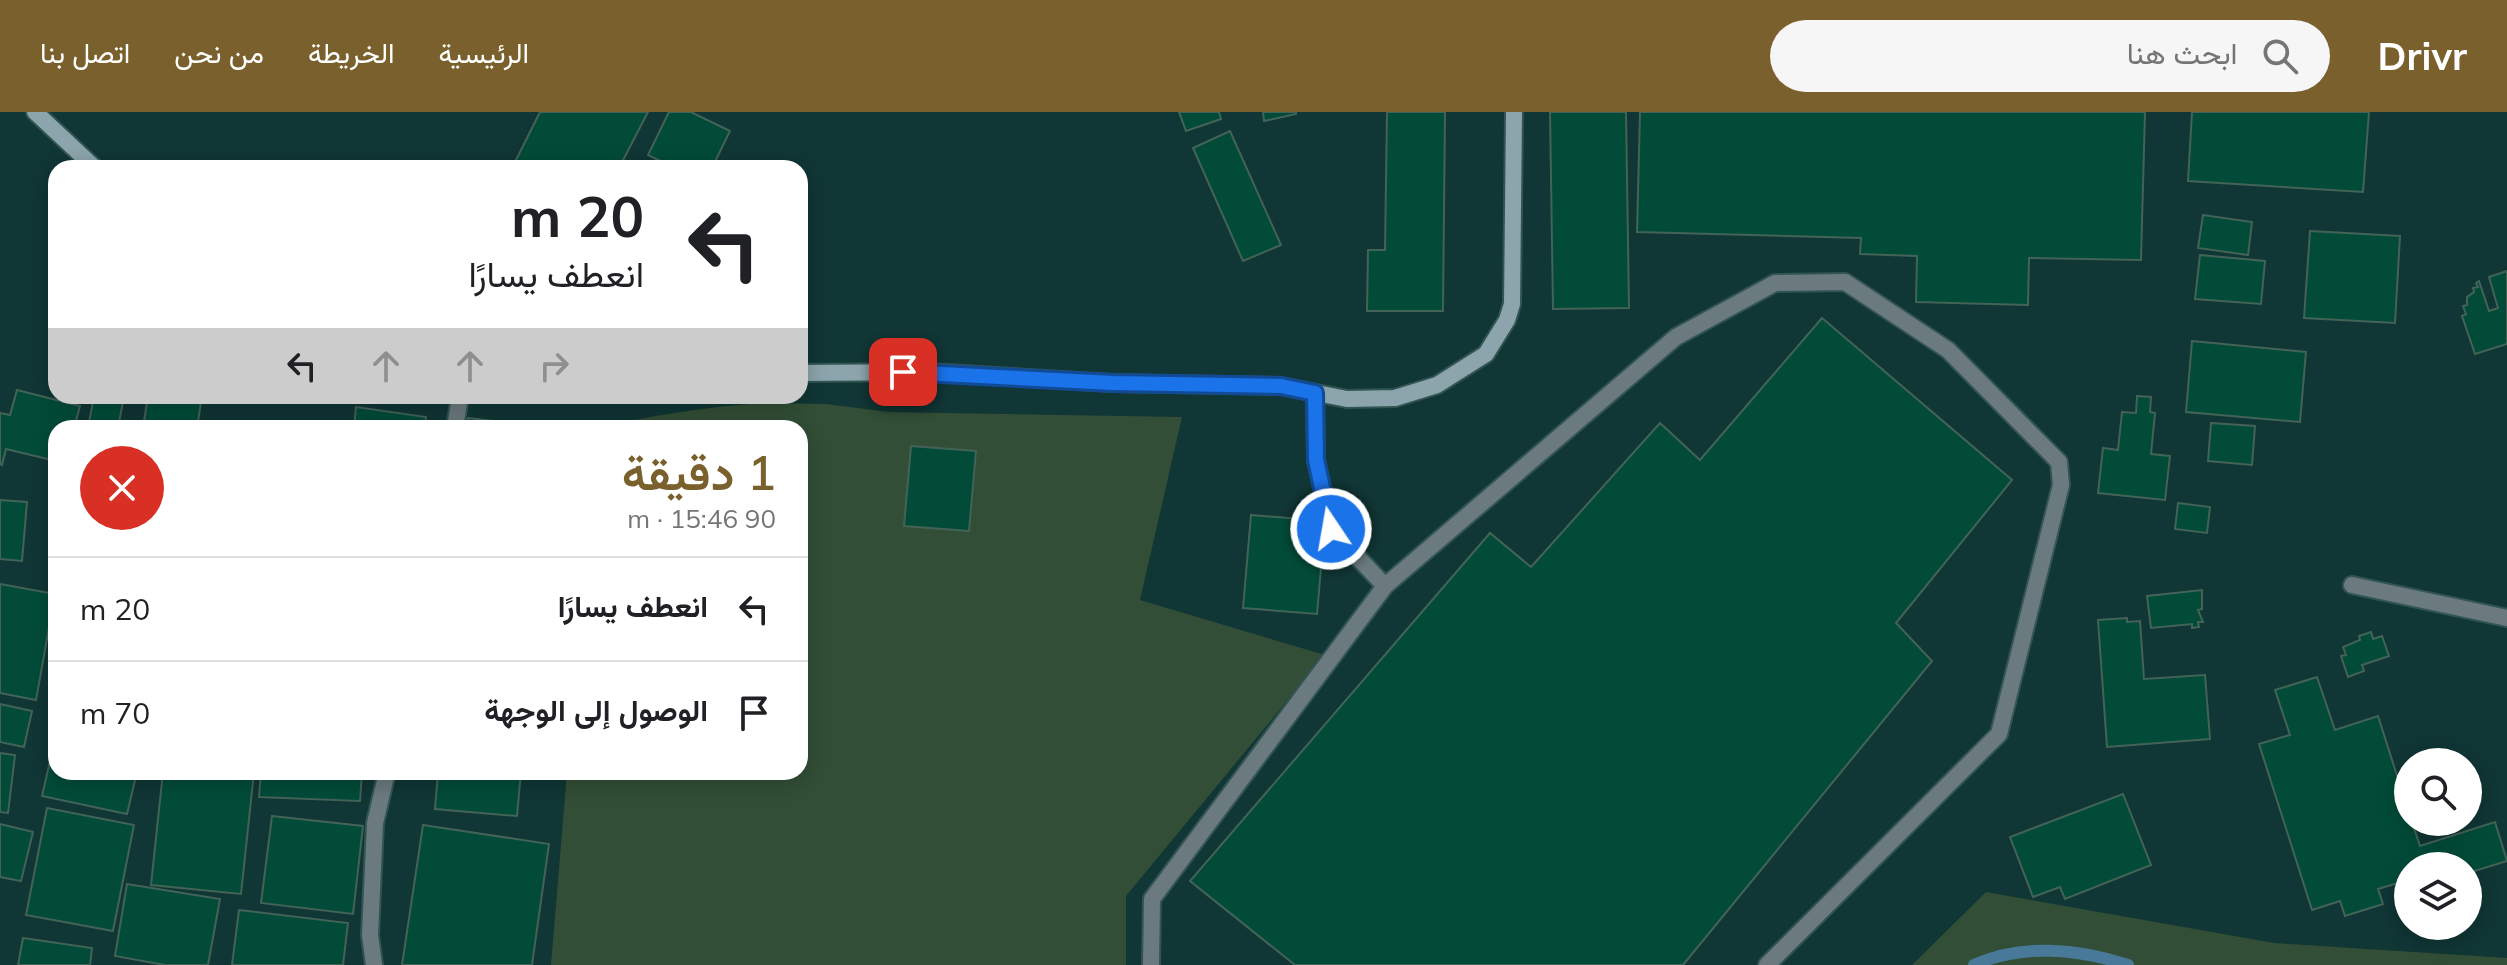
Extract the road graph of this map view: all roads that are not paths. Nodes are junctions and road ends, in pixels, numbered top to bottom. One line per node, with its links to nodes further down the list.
1 (35, 112): 3 (street)
2 (1514, 112): 5 (street)
3 (86, 160)
4 (808, 373): 5 (street)
5 (1315, 393): 7 (street)
6 (2352, 585): 8 (street)
7 (1385, 586): 11 (street); 12 (street)
8 (2507, 618)
9 (385, 780): 10 (street)
10 (374, 965)
11 (1151, 965)
12 (1767, 965)

